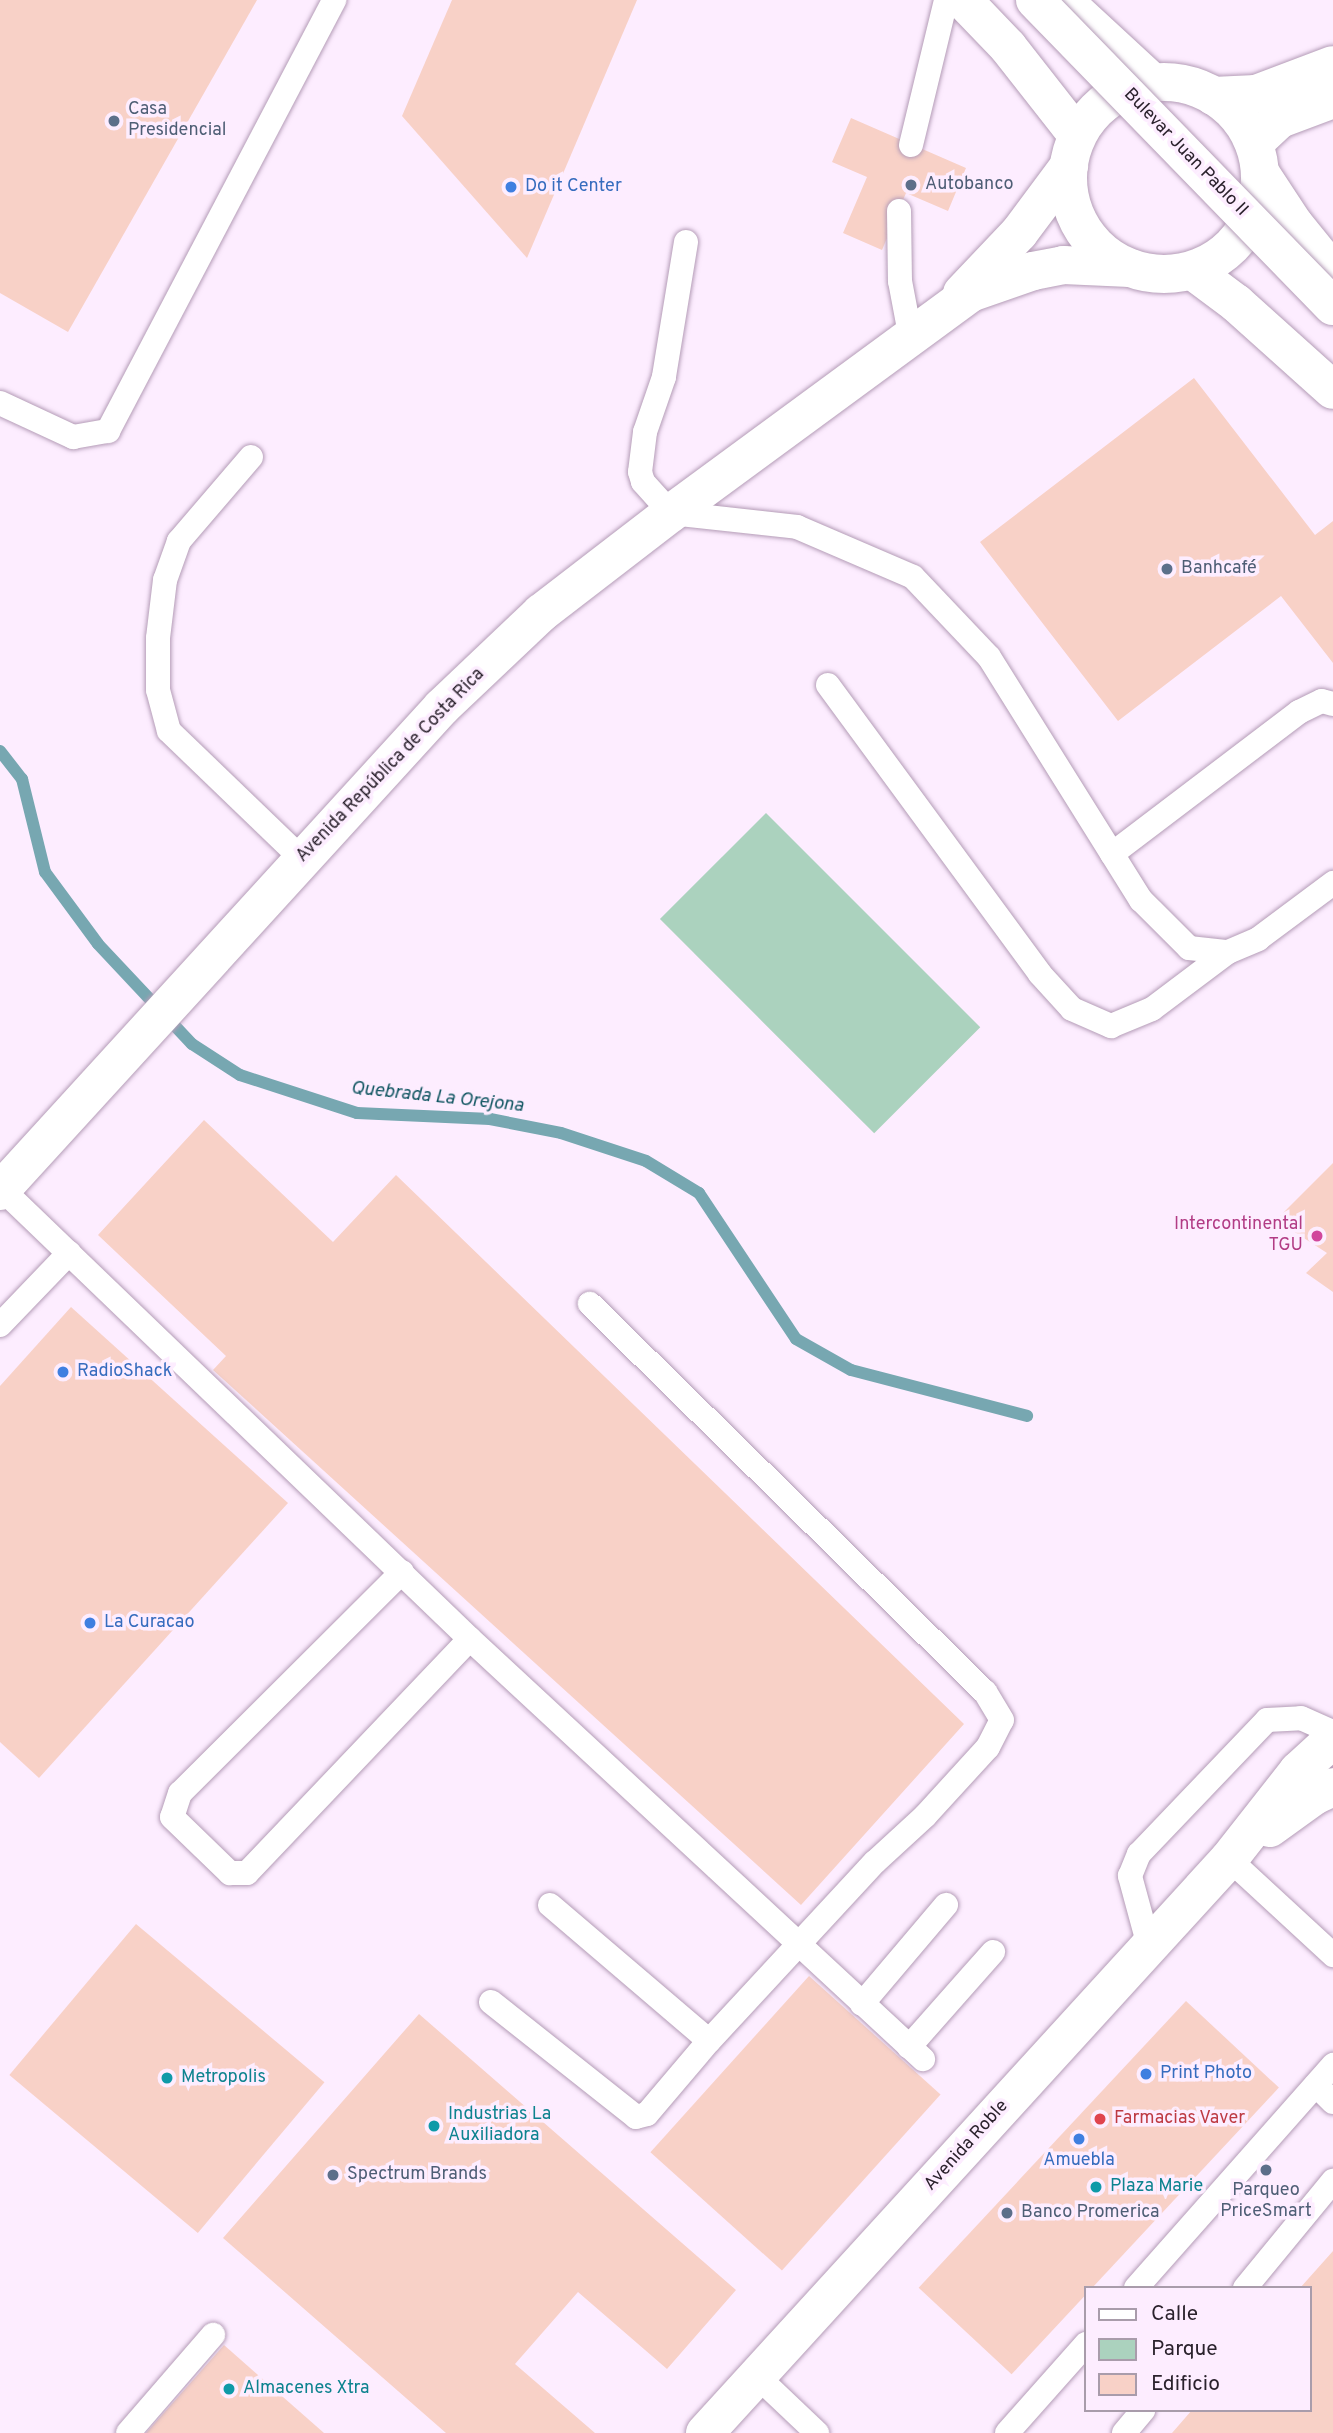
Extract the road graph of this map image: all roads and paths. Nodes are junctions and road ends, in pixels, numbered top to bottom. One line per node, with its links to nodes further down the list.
1 (334, 0): 21 (lane)
2 (946, 0): 10 (lane)
3 (962, 0): 11 (main road)
4 (1035, 0): 18 (main road, Bulevar Juan Pablo II, bridge)
5 (1063, 0): 7 (main road, Bulevar Juan Pablo II)
6 (1333, 65): 8 (main road)
7 (1153, 83): 8 (main road); 11 (main road)
8 (1213, 96): 12 (main road)
9 (1333, 99): 12 (main road)
10 (911, 145)
11 (1073, 150): 15 (main road); 19 (main road, Avenida República de Costa Rica)
12 (1257, 159): 16 (main road); 17 (main road, Bulevar Juan Pablo II)
13 (898, 211): 19 (lane)
14 (686, 242): 23 (lane)
15 (1130, 268): 16 (main road); 19 (main road, Avenida República de Costa Rica)
16 (1193, 271): 20 (main road)
17 (1333, 272)
18 (1333, 306)
19 (922, 330): 23 (main road, Avenida República de Costa Rica)
20 (1333, 390)
21 (0, 403)
22 (251, 457): 27 (lane)
23 (671, 513): 26 (lane); 27 (main road, Avenida República de Costa Rica)
24 (828, 685): 29 (lane)
25 (1333, 704): 26 (lane)
26 (1112, 854): 29 (lane)
27 (302, 859): 30 (main road, Avenida República de Costa Rica)
28 (1333, 883): 29 (lane)
29 (1228, 952)
30 (1, 1190): 31 (lane)
31 (69, 1253): 33 (lane); 34 (lane)
32 (590, 1304): 42 (lane)
33 (0, 1325)
34 (402, 1572): 35 (lane); 35 (lane)
35 (470, 1639): 42 (lane)
36 (1333, 1732): 43 (lane)
37 (1333, 1740): 39 (main road, Avenida Roble)
38 (1333, 1787): 39 (main road, Avenida Roble)
39 (1228, 1858): 43 (main road, Avenida Roble); 45 (lane)
40 (550, 1905): 48 (lane)
41 (946, 1905): 47 (lane)
42 (797, 1946): 47 (lane); 48 (lane)
43 (1149, 1946): 56 (main road, Avenida Roble)
44 (993, 1952): 47 (lane)
45 (1333, 1955)
46 (491, 2002): 48 (lane)
47 (862, 2004)
48 (709, 2041)
49 (1333, 2065): 50 (lane)
50 (1324, 2094): 52 (lane)
51 (1333, 2182): 53 (lane)
52 (1138, 2286)
53 (1247, 2286)
54 (213, 2335): 58 (lane)
55 (1084, 2346): 61 (lane)
56 (757, 2376): 59 (main road, Avenida Roble); 60 (lane)
57 (1141, 2412): 62 (lane)
58 (128, 2433)
59 (705, 2433)
60 (817, 2433)
61 (1007, 2433)
62 (1124, 2433)

